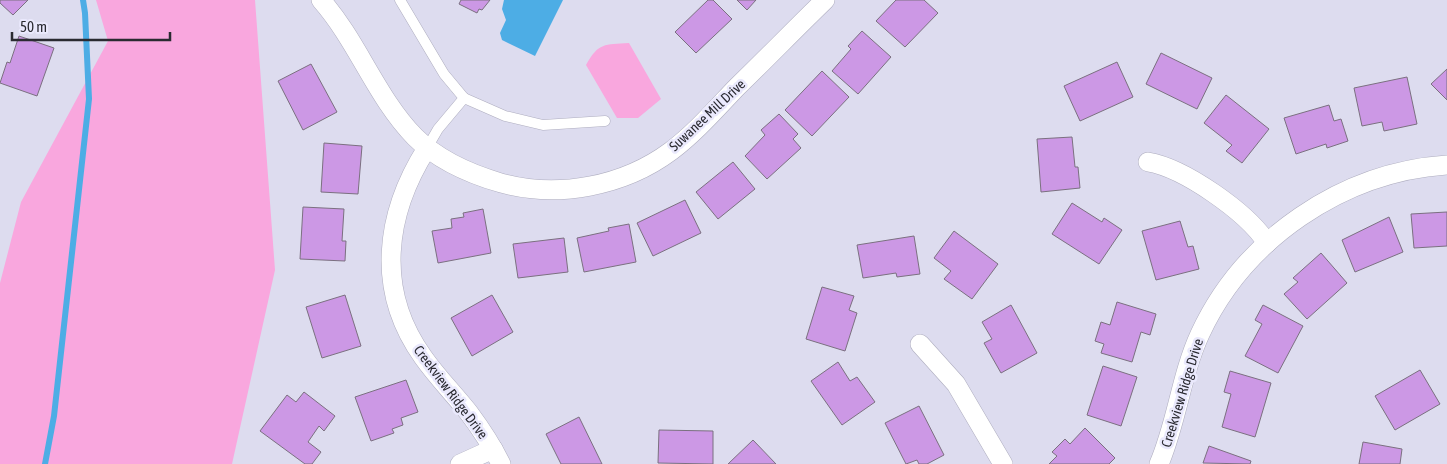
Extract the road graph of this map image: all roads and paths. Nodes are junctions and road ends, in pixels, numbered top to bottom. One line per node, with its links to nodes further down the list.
1 (321, 0): 6 (street, Suwanee Mill Drive)
2 (400, 0): 4 (lane)
3 (825, 0): 6 (street, Suwanee Mill Drive)
4 (464, 98): 5 (lane); 6 (lane)
5 (605, 120)
6 (427, 148): 11 (street, Creekview Ridge Drive)
7 (1148, 162): 9 (street)
8 (1447, 165): 9 (street, Creekview Ridge Drive)
9 (1267, 242): 14 (street, Creekview Ridge Drive)
10 (920, 344): 13 (street)
11 (497, 457): 12 (street)
12 (460, 464)
13 (1003, 464)
14 (1159, 464)

